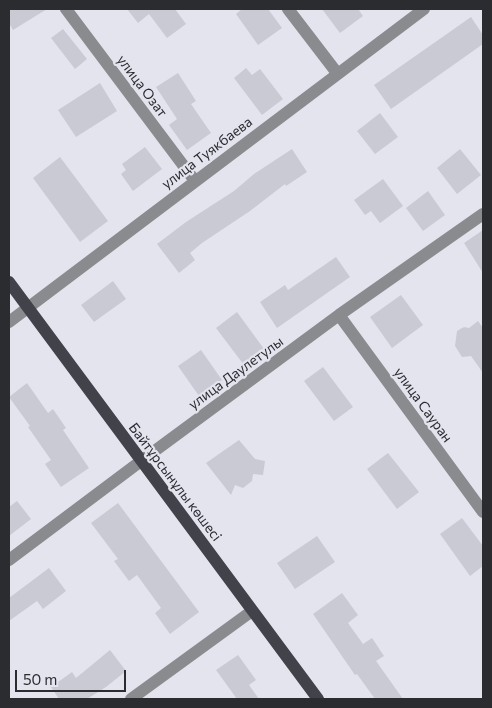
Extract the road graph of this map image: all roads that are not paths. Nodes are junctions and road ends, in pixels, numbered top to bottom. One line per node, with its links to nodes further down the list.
1 (66, 9): 5 (street, улица Озат)
2 (288, 9): 4 (street)
3 (424, 9): 4 (street, улица Туякбаева)
4 (336, 73): 5 (street, улица Туякбаева)
5 (195, 182): 8 (street, улица Туякбаева)
6 (483, 214): 9 (street, улица Даулетулы)
7 (9, 282): 8 (main road, Байтұрсынұлы көшесі)
8 (28, 308): 10 (street, улица Туякбаева); 11 (main road, Байтұрсынұлы көшесі)
9 (340, 316): 11 (street, улица Даулетулы); 12 (street, улица Сауран)
10 (9, 322)
11 (141, 461): 13 (street, улица Даулетулы); 14 (main road, Байтұрсынұлы көшесі)
12 (483, 512)
13 (9, 560)
14 (252, 611): 15 (street); 16 (main road, Байтұрсынұлы көшесі)
15 (131, 699)
16 (318, 699)

